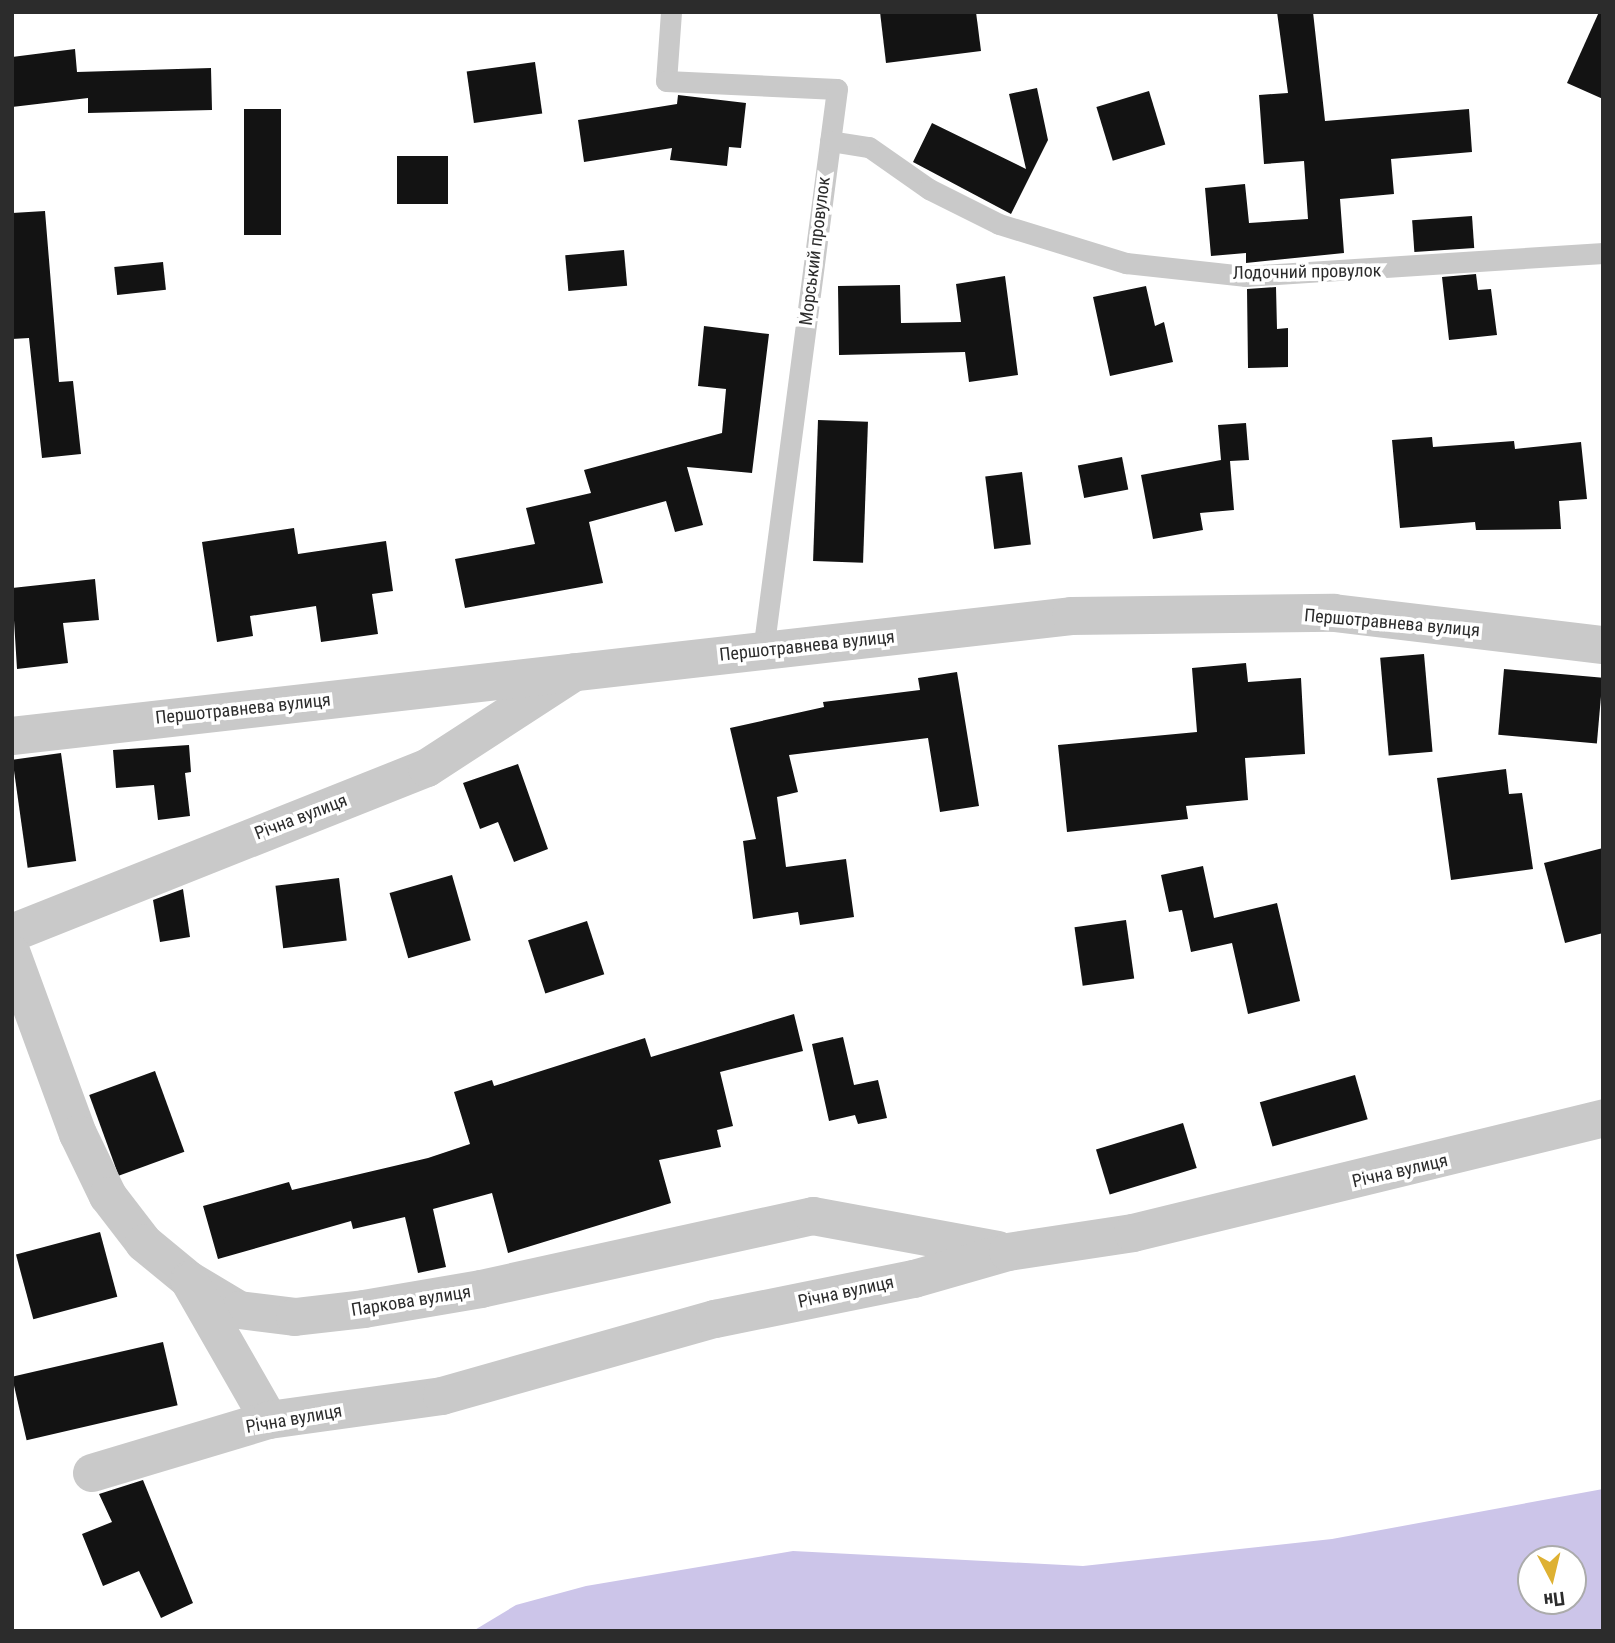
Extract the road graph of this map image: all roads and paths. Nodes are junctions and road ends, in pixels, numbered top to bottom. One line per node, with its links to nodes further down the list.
1 (671, 12): 2 (lane, Морський провулок)
2 (830, 141): 3 (lane, Лодочний провулок); 5 (lane, Морський провулок)
3 (1603, 253)
4 (1603, 645): 5 (street, Першотравнева вулиця)
5 (763, 651): 6 (street, Першотравнева вулиця)
6 (575, 672): 7 (street, Першотравнева вулиця); 8 (street, Річна вулиця)
7 (12, 736)
8 (12, 933)
9 (12, 954): 12 (street, Паркова вулиця)
10 (1603, 1118): 11 (street, Річна вулиця)
11 (1008, 1252): 12 (street, Паркова вулиця); 13 (street, Річна вулиця)
12 (189, 1280): 13 (street)
13 (269, 1420): 14 (street, Річна вулиця)
14 (92, 1473)

